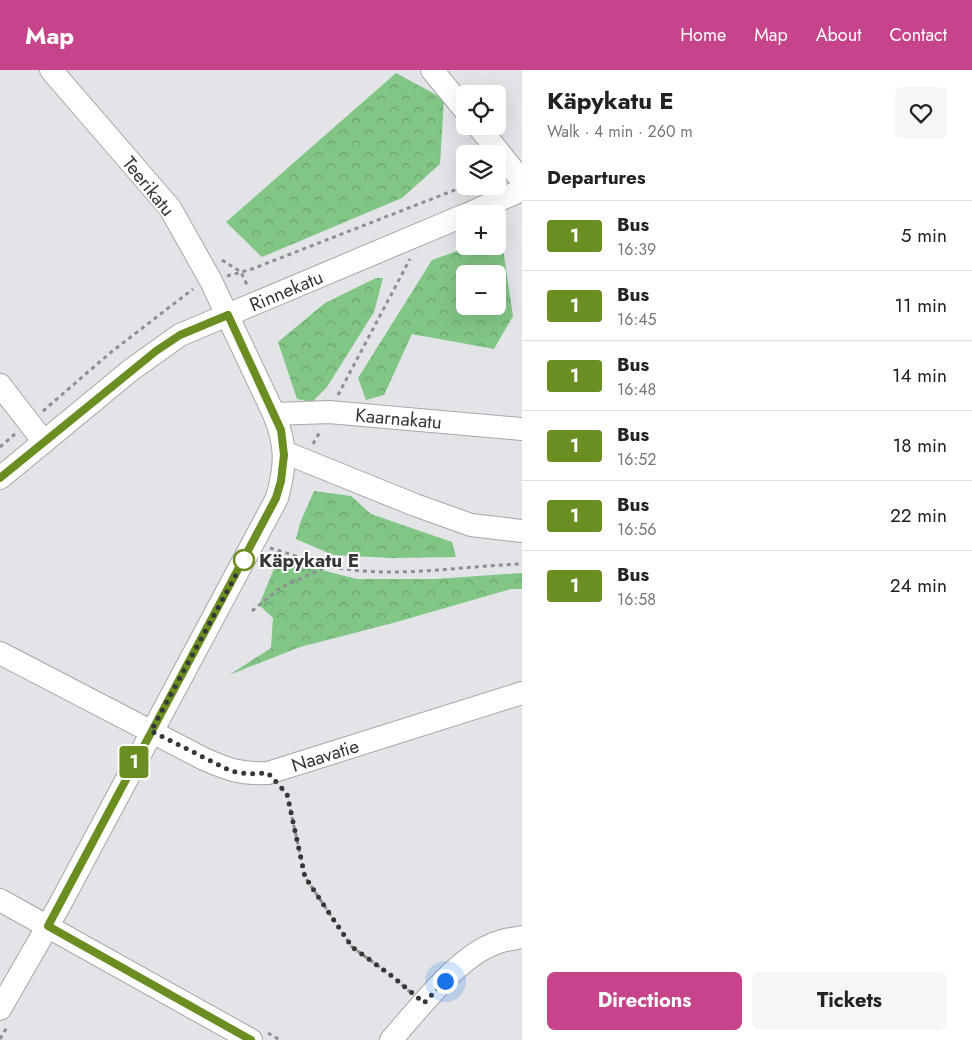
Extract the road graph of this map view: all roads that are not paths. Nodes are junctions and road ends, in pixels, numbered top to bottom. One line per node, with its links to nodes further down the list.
1 (51, 70): 9 (street, Teerikatu)
2 (435, 71): 3 (street)
3 (456, 98)
4 (485, 135): 5 (street)
5 (522, 181)
6 (522, 190): 7 (street, Rinnekatu)
7 (488, 205)
8 (456, 219): 9 (street, Rinnekatu)
9 (228, 315): 11 (street, Teerikatu); 13 (street, Rinnekatu)
10 (0, 385): 13 (street)
11 (274, 414): 12 (street, Kaarnakatu); 14 (street, Teerikatu)
12 (522, 429)
13 (44, 442): 15 (street, Rinnekatu)
14 (292, 455): 16 (street); 19 (street, Teerikatu)
15 (0, 478)
16 (522, 531)
17 (0, 653): 19 (street, Naavatie)
18 (522, 692): 19 (street, Naavatie)
19 (151, 731): 21 (street, Teerikatu)
20 (0, 900): 21 (street)
21 (48, 926): 23 (street, Teerikatu); 24 (street)
22 (522, 937): 25 (street)
23 (0, 1009)
24 (251, 1040)
25 (391, 1040)

